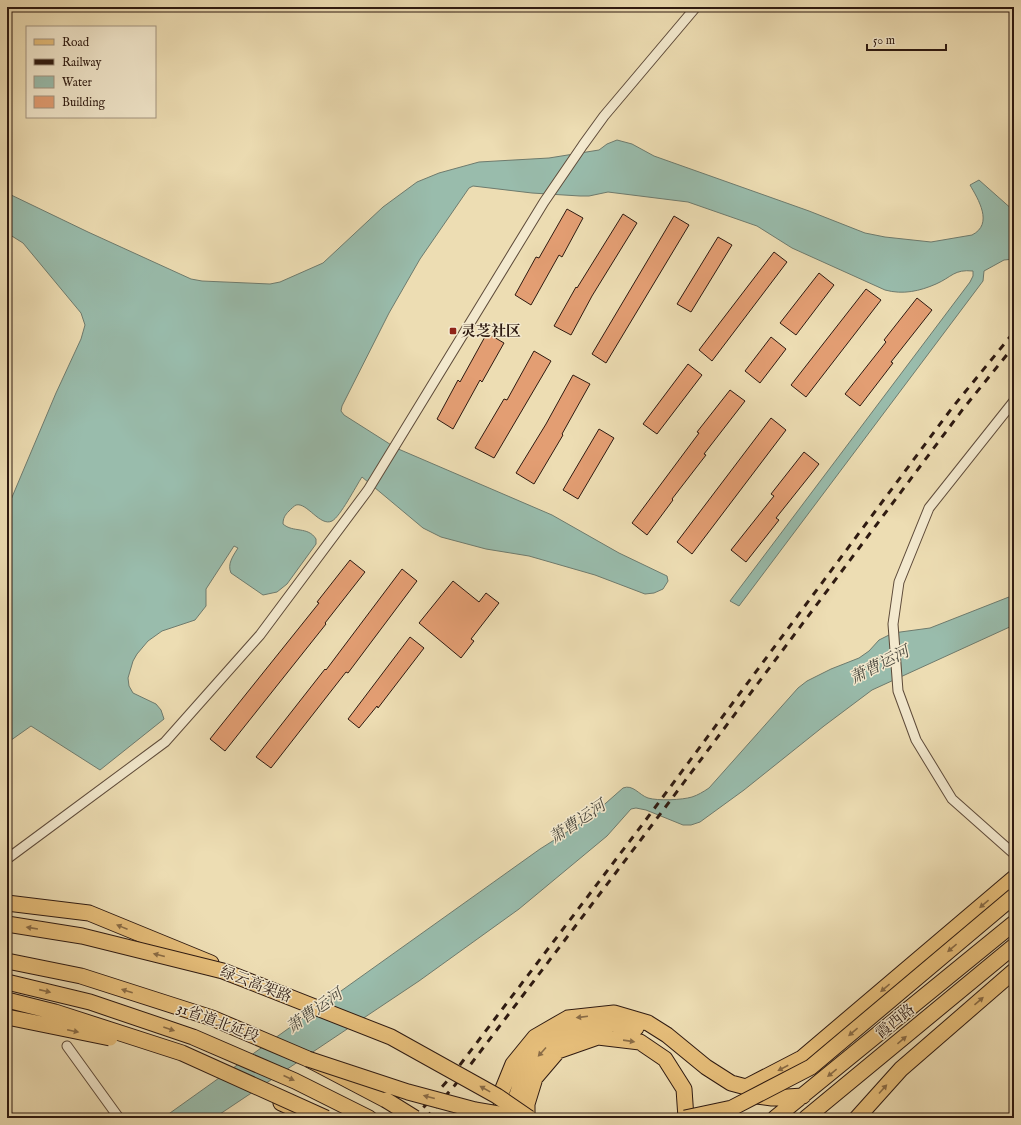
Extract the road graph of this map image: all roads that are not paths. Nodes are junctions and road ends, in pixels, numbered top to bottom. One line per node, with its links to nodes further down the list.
1 (696, 7): 4 (street)
2 (1014, 401): 3 (street)
3 (1014, 854)
4 (7, 859)
5 (1014, 878): 28 (main road, one-way to 28)
6 (1014, 896): 32 (main road, one-way to 32, bridge)
7 (7, 903): 17 (main road, one-way to 7, bridge)
8 (1014, 923): 22 (main road, 霞西路, one-way to 22)
9 (7, 924): 17 (main road, 绿云高架路, one-way to 9, bridge)
10 (1014, 946): 21 (main road, 霞西路, one-way to 10)
11 (7, 961): 20 (main road, 31省道北延段, one-way to 11)
12 (1014, 971): 36 (main road, one-way to 12)
13 (7, 982): 26 (main road, one-way to 26)
14 (7, 988): 24 (main road, bridge)
15 (7, 1000): 19 (main road, bridge)
16 (7, 1017): 19 (main road, one-way to 19, bridge)
17 (391, 1037): 31 (main road, 绿云高架路, one-way to 17, bridge)
18 (67, 1046): 23 (street)
19 (182, 1053): 25 (main road, bridge)
20 (308, 1058): 27 (main road, 31省道北延段, bridge); 30 (main road, one-way to 20, bridge)
21 (844, 1088): 34 (main road, 霞西路); 35 (main road)
22 (803, 1096): 29 (main road, one-way to 29); 33 (main road, 霞西路)
23 (119, 1118)
24 (303, 1118)
25 (326, 1118)
26 (369, 1118)
27 (415, 1118)
28 (501, 1118)
29 (515, 1118)
30 (522, 1118)
31 (528, 1118): 32 (main road, one-way to 32)
32 (685, 1118)
33 (775, 1118)
34 (806, 1118)
35 (821, 1118)
36 (857, 1118)

